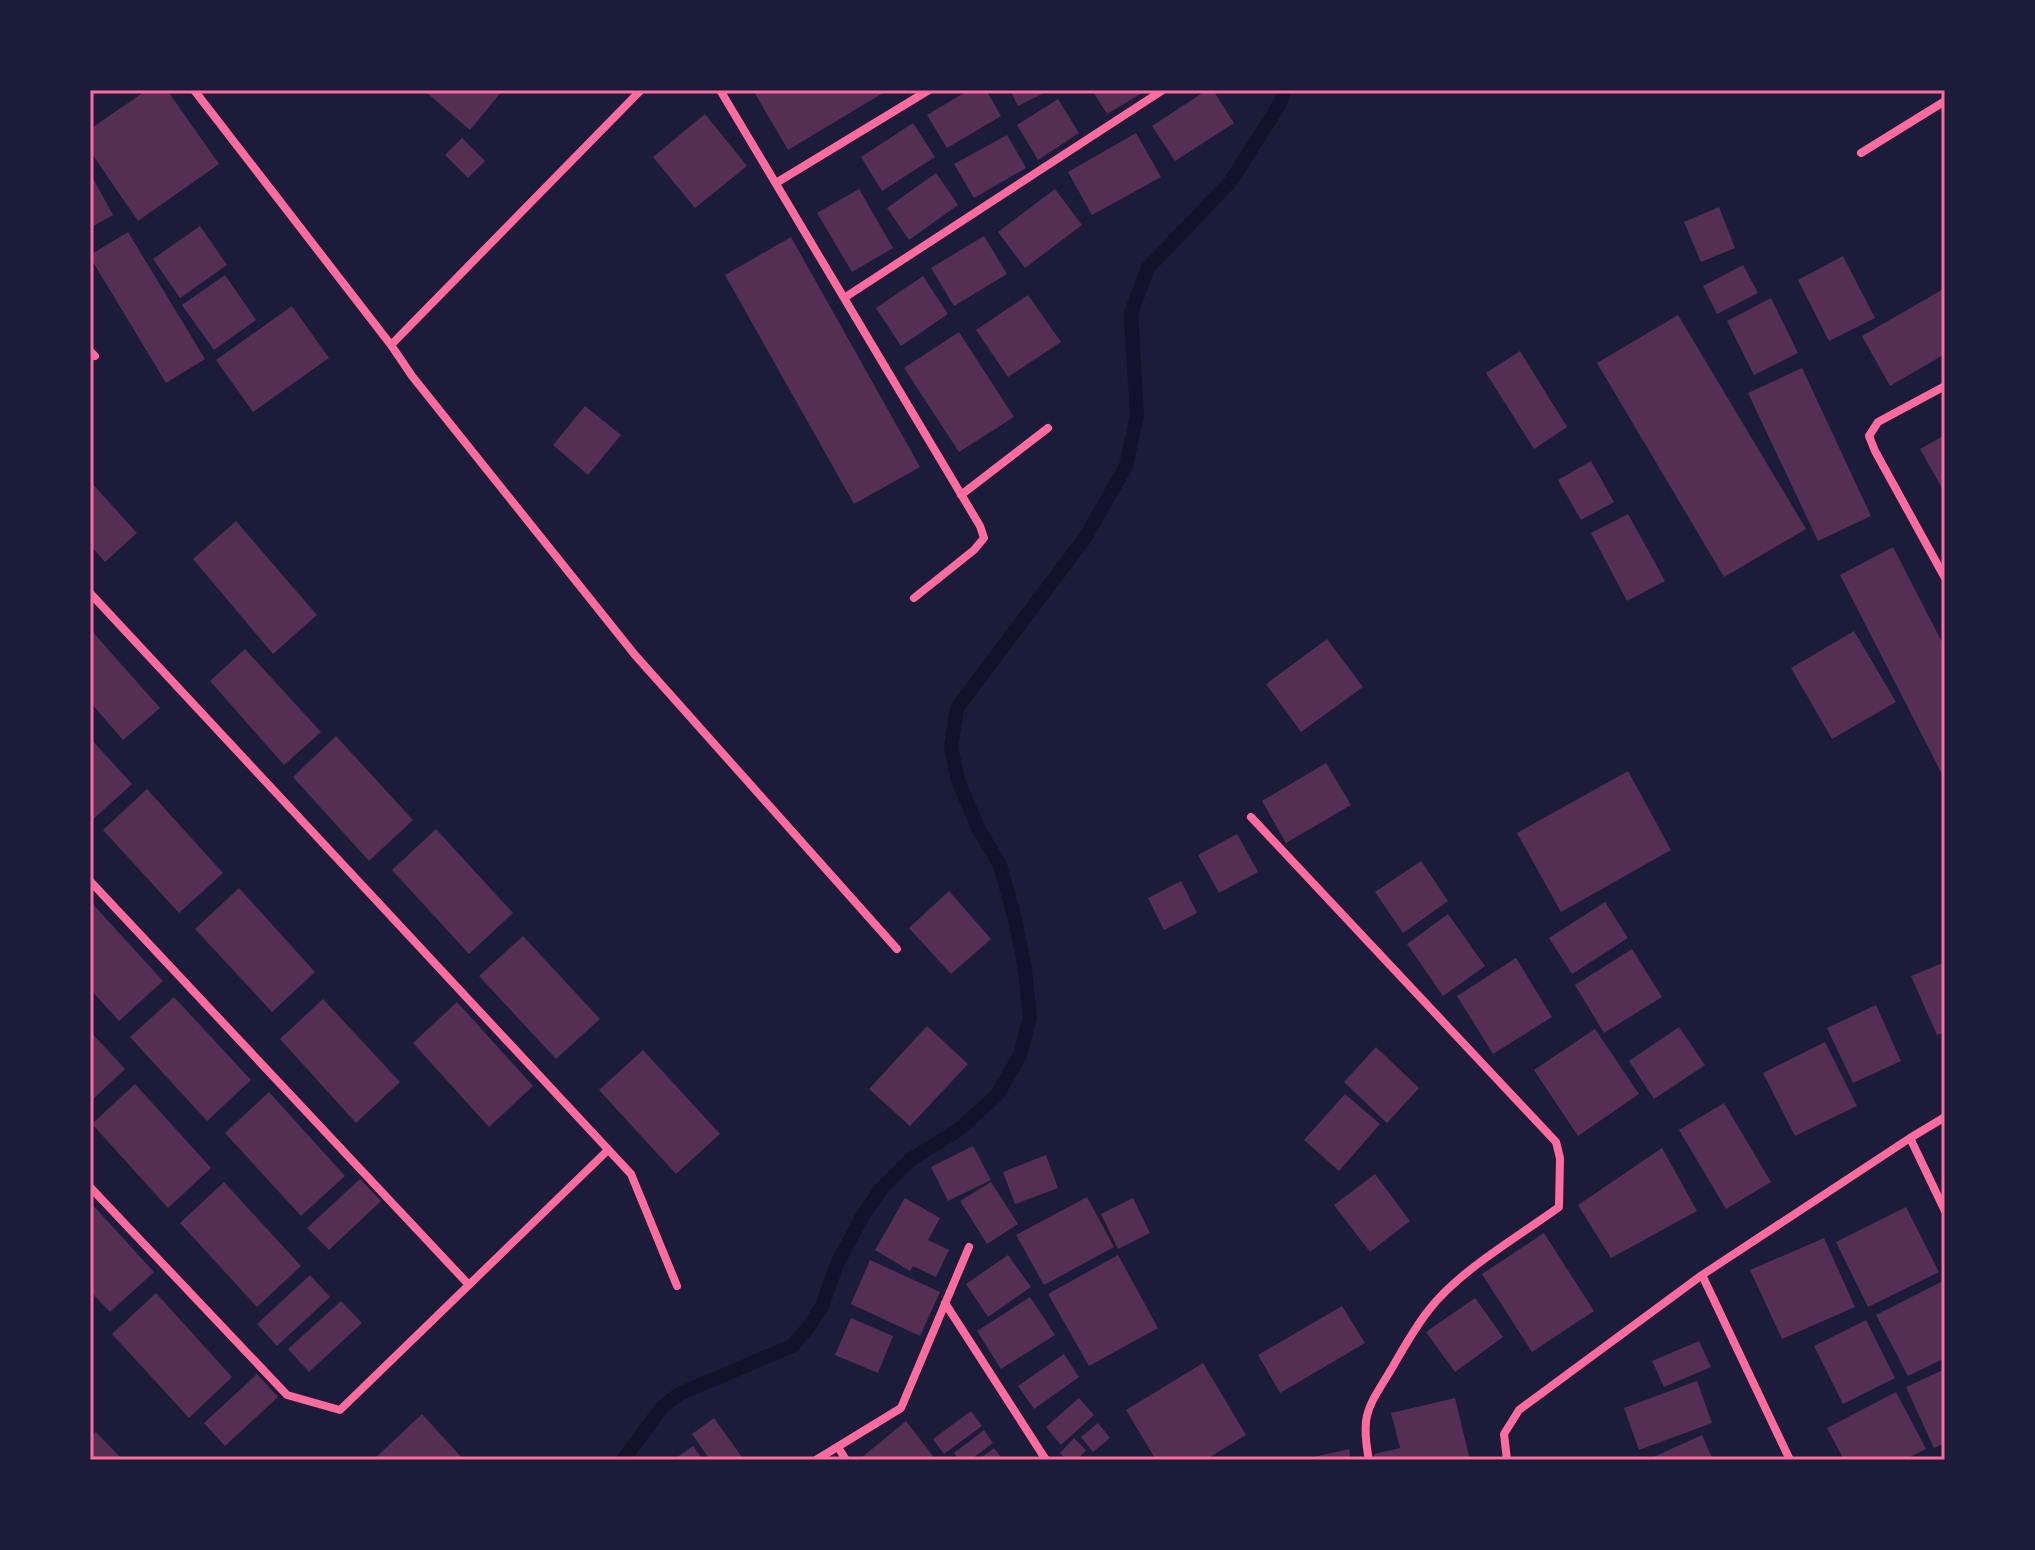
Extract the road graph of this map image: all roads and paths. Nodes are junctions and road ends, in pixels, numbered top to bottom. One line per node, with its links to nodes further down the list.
1 (194, 90): 10 (street)
2 (641, 90): 10 (street)
3 (720, 90): 8 (street)
4 (929, 90): 8 (street)
5 (1163, 90): 9 (street)
6 (1945, 101): 7 (street)
7 (1861, 153)
8 (776, 183): 9 (street)
9 (844, 298): 13 (street)
10 (391, 345): 19 (street)
11 (1945, 386): 14 (street)
12 (1048, 428): 13 (street)
13 (961, 495): 16 (street)
14 (1945, 578)
15 (90, 593): 22 (street)
16 (914, 598)
17 (1251, 817): 34 (street)
18 (90, 881): 27 (street)
19 (897, 949)
20 (1945, 1117): 21 (street)
21 (1910, 1138): 24 (street); 26 (street)
22 (608, 1150): 27 (street); 28 (street)
23 (90, 1187): 27 (street)
24 (1945, 1211)
25 (969, 1247): 29 (street)
26 (1702, 1275): 35 (street); 36 (street)
27 (469, 1285)
28 (677, 1286)
29 (945, 1303): 30 (street); 33 (street)
30 (838, 1447): 31 (street); 32 (street)
31 (816, 1460)
32 (846, 1460)
33 (1046, 1460)
34 (1369, 1460)
35 (1507, 1460)
36 (1790, 1460)

